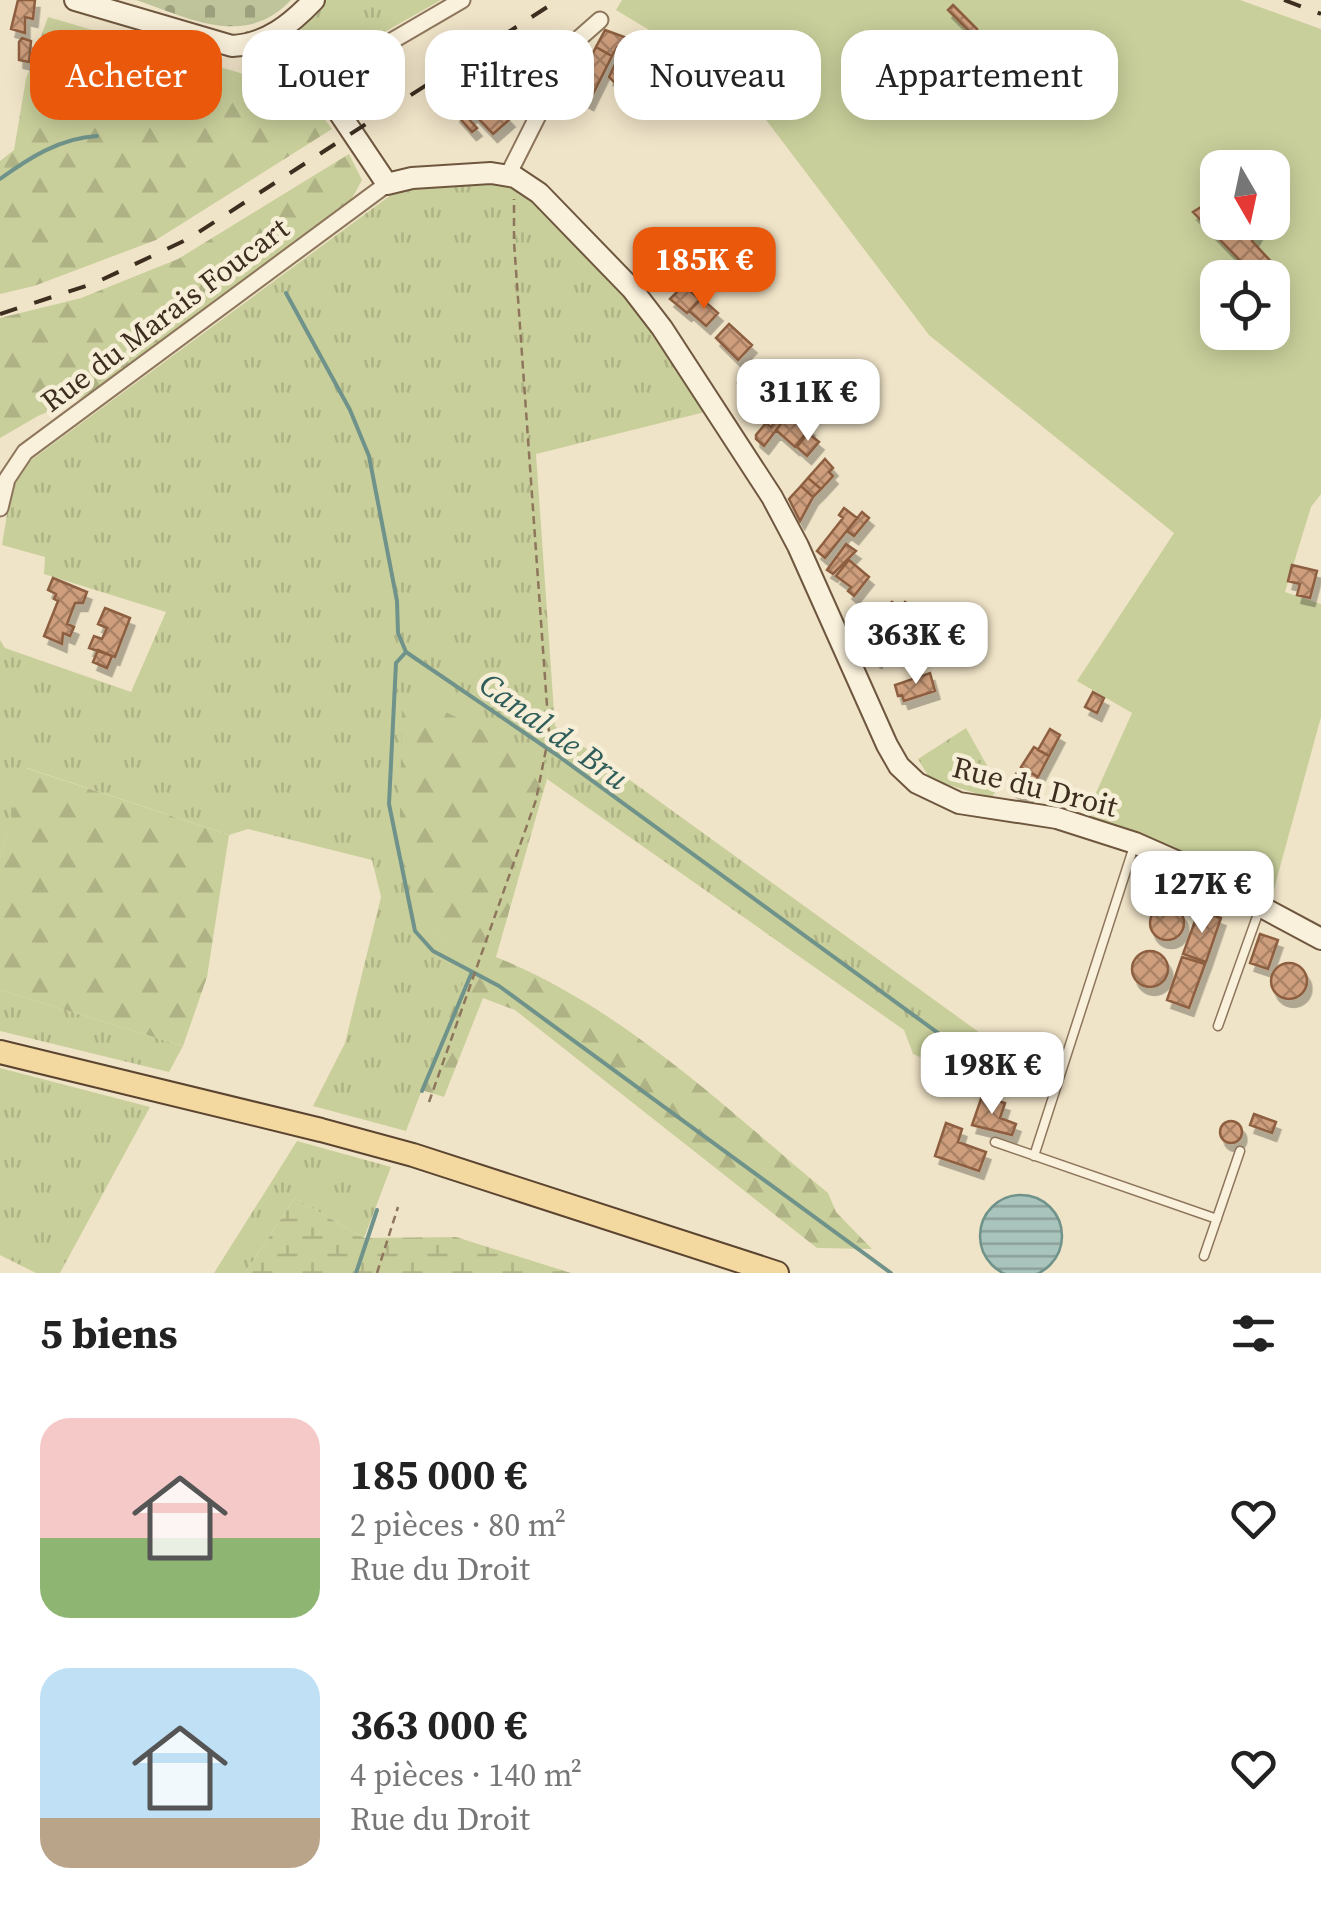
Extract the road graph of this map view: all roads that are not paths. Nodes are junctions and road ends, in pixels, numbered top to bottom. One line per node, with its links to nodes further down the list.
1 (75, 0): 7 (street)
2 (314, 0): 5 (street)
3 (462, 0): 6 (street)
4 (600, 20): 9 (street)
5 (282, 30)
6 (405, 33)
7 (241, 45)
8 (343, 120): 10 (street)
9 (512, 176): 10 (street); 12 (street, Rue du Droit)
10 (387, 184): 11 (street, Rue du Marais Foucart)
11 (0, 508)
12 (1135, 844): 13 (street, Rue du Droit); 19 (lane)
13 (1260, 908): 14 (street, Rue du Droit); 15 (lane)
14 (1321, 939)
15 (1218, 1026)
16 (0, 1052): 22 (main road)
17 (995, 1142): 19 (lane)
18 (1240, 1151): 20 (lane)
19 (1034, 1156): 20 (lane)
20 (1217, 1219): 21 (lane)
21 (1204, 1256)
22 (778, 1273)

